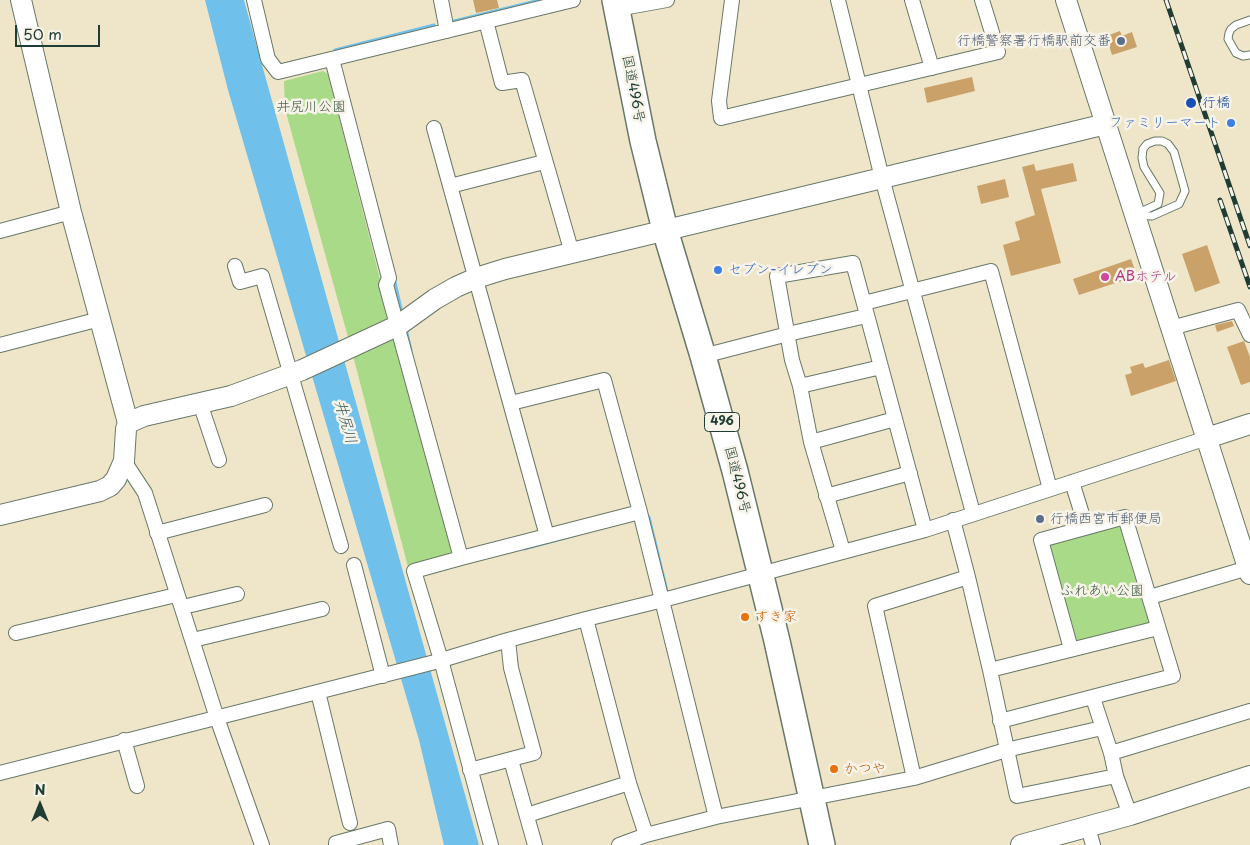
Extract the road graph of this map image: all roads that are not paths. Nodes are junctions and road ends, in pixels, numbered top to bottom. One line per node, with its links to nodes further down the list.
1 (21, 0): 24 (street)
2 (254, 0): 16 (street)
3 (441, 0): 14 (street)
4 (574, 0): 13 (street)
5 (667, 0): 11 (street)
6 (732, 0): 18 (street)
7 (838, 0): 18 (street)
8 (912, 0): 17 (street)
9 (982, 0): 17 (street)
10 (1066, 0): 19 (street)
11 (616, 5): 26 (highway, 国道496号 / 496)
12 (1250, 20): 15 (lane)
13 (486, 21): 14 (street); 21 (street)
14 (447, 31): 16 (street)
15 (1250, 55)
16 (332, 59): 34 (street)
17 (932, 68): 18 (street)
18 (860, 86): 22 (street)
19 (1106, 124): 22 (street); 25 (street)
20 (434, 128): 23 (street)
21 (544, 162): 23 (street); 28 (street)
22 (882, 178): 26 (street); 31 (street)
23 (450, 186): 30 (street)
24 (71, 212): 27 (street); 33 (street)
25 (1134, 215): 25 (lane); 35 (street)
26 (666, 230): 28 (street); 39 (highway, 国道496号 / 496)
27 (0, 231)
28 (572, 253): 30 (street)
29 (235, 266): 41 (street)
30 (476, 278): 34 (street); 44 (street)
31 (913, 290): 32 (street); 54 (street); 58 (street)
32 (865, 310): 36 (street); 36 (street); 40 (street)
33 (100, 319): 38 (street); 46 (street)
34 (398, 325): 41 (street); 67 (street)
35 (1171, 328): 37 (street); 48 (street)
36 (788, 334): 39 (street); 42 (street)
37 (1250, 335)
38 (0, 346)
39 (704, 356): 70 (highway, 国道496号 / 496)
40 (881, 367): 42 (street); 45 (street)
41 (296, 372): 43 (street); 65 (street)
42 (800, 386): 49 (street)
43 (200, 403): 46 (street); 51 (street)
44 (510, 403): 57 (street); 64 (street)
45 (895, 419): 49 (street); 52 (street)
46 (128, 423): 50 (street)
47 (1250, 424): 48 (street)
48 (1207, 438): 53 (street); 69 (street)
49 (811, 442): 55 (street)
50 (124, 460): 59 (street); 63 (street)
51 (219, 460)
52 (910, 473): 55 (street); 62 (street)
53 (1072, 482): 54 (street); 61 (street)
54 (1050, 489): 58 (street)
55 (826, 496): 66 (street)
56 (265, 504): 63 (street)
57 (640, 512): 64 (street); 74 (street)
58 (973, 513): 60 (street)
59 (0, 515)
60 (953, 520): 62 (street); 71 (street)
61 (1086, 528): 73 (street); 82 (street)
62 (925, 530): 66 (street)
63 (157, 533): 75 (street)
64 (547, 536): 67 (street)
65 (341, 546)
66 (843, 551): 70 (street)
67 (461, 558): 83 (street)
68 (354, 565): 85 (street)
69 (1249, 571): 73 (street)
70 (760, 574): 74 (street); 103 (highway, 国道496号 / 496)
71 (968, 577): 84 (street); 100 (street)
72 (237, 594): 75 (street)
73 (1150, 597): 78 (street)
74 (663, 600): 77 (street); 106 (street)
75 (180, 601): 79 (street); 80 (street)
76 (322, 609): 80 (street)
77 (586, 619): 81 (street); 101 (street)
78 (1158, 628): 82 (street); 87 (street)
79 (16, 633)
80 (193, 640): 89 (street)
81 (508, 640): 83 (street); 95 (street)
82 (1071, 649): 84 (street)
83 (438, 661): 85 (street); 96 (street)
84 (990, 670): 90 (street)
85 (386, 675): 86 (street)
86 (318, 692): 89 (street); 107 (street)
87 (1093, 698): 90 (street); 91 (street)
88 (1250, 712): 94 (street)
89 (217, 718): 92 (street); 111 (street)
90 (1000, 721): 93 (street)
91 (1102, 728): 93 (street); 94 (street)
92 (124, 740): 97 (street); 102 (street)
93 (1006, 750): 98 (street); 100 (street)
94 (1111, 753): 98 (street)
95 (510, 760): 96 (street); 104 (street)
96 (470, 770): 114 (street)
97 (0, 773)
98 (1116, 776): 105 (street)
99 (1250, 776): 105 (street)
100 (914, 778): 103 (street)
101 (629, 783): 104 (street); 108 (street)
102 (137, 786)
103 (812, 798): 106 (street); 116 (highway, 国道496号 / 496)
104 (527, 815): 115 (street)
105 (1130, 815): 109 (street)
106 (716, 817): 108 (street)
107 (350, 823)
108 (646, 835): 110 (street)
109 (1090, 836): 117 (street)
110 (622, 844)
111 (262, 845)
112 (336, 845): 113 (street)
113 (391, 845)
114 (491, 845)
115 (535, 845)
116 (822, 845)
117 (1021, 845)

